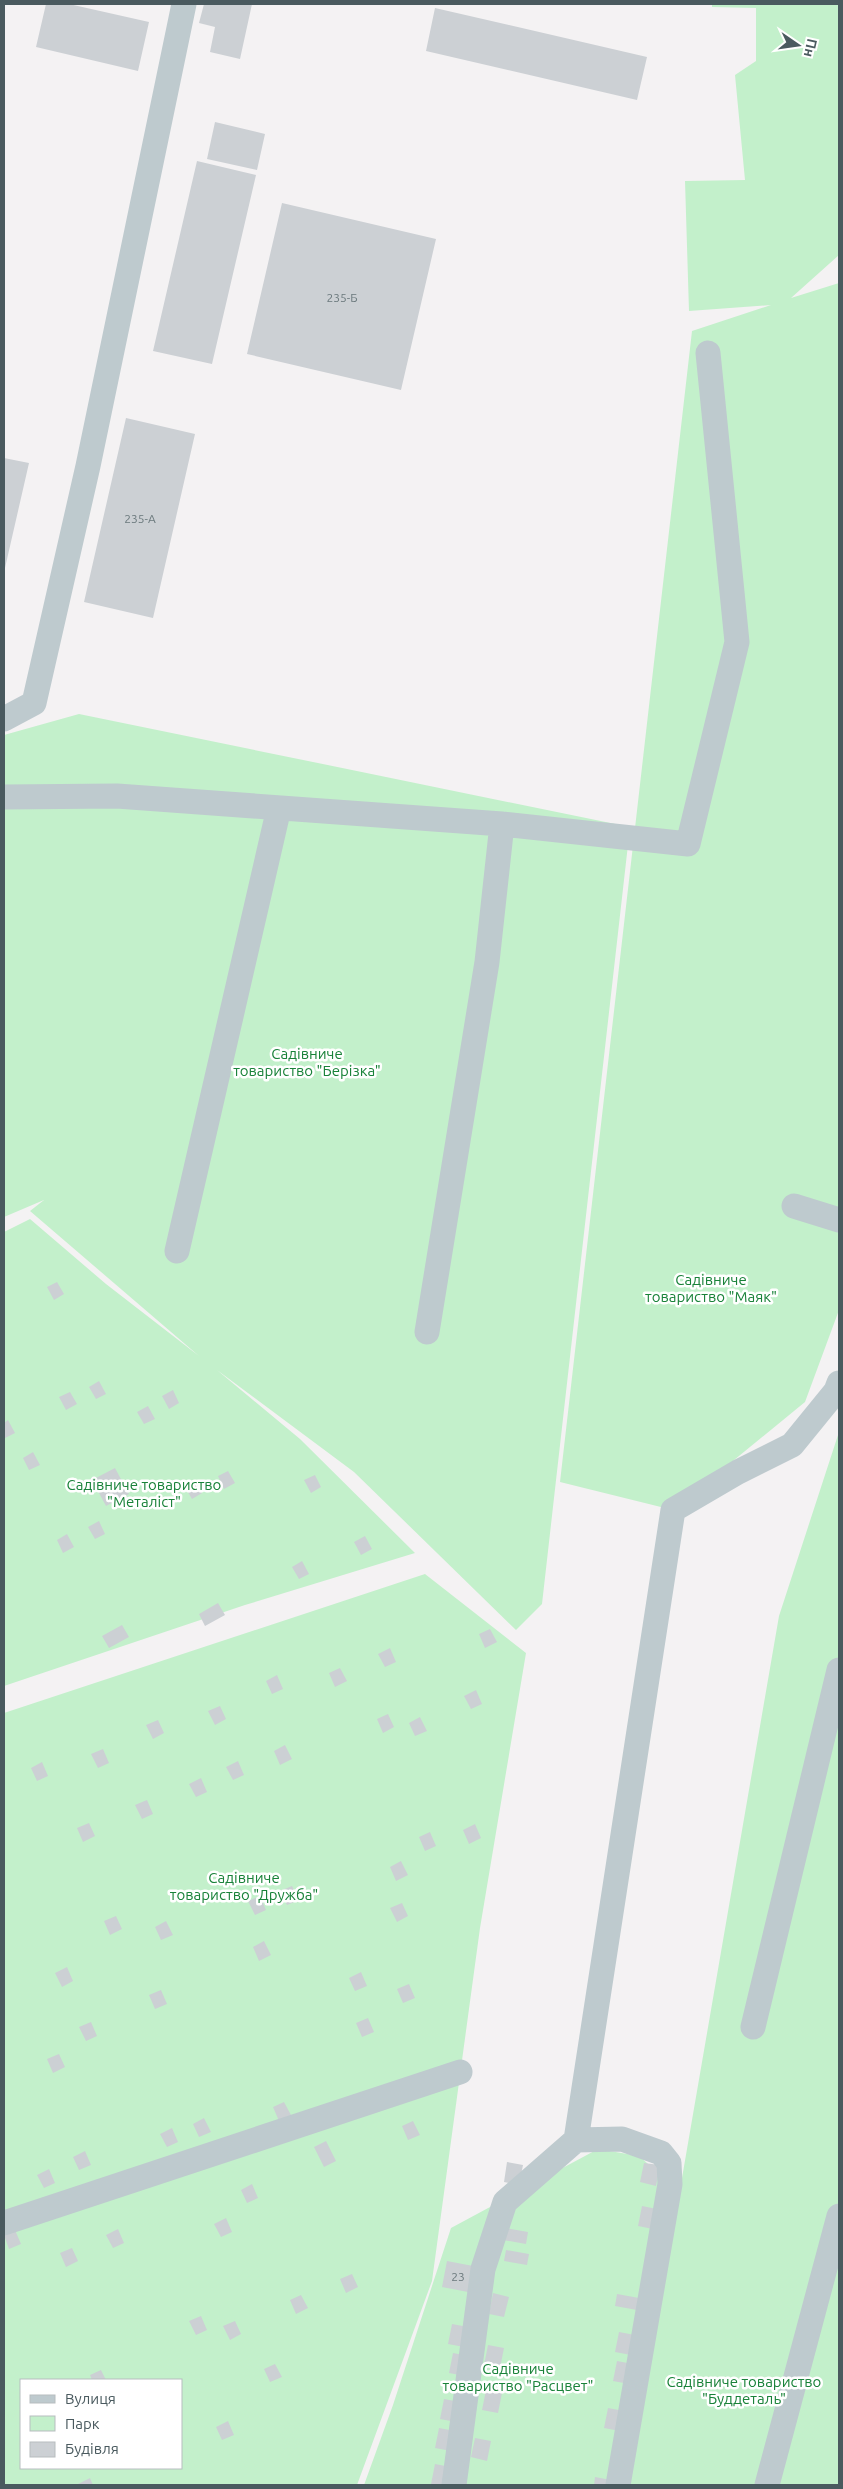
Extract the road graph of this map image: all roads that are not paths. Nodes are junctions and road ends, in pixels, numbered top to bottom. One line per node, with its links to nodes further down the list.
1 (184, 4): 3 (lane)
2 (708, 354): 6 (lane)
3 (4, 719)
4 (4, 796): 5 (lane)
5 (279, 808): 6 (lane); 9 (lane)
6 (502, 824): 10 (lane)
7 (794, 1206): 8 (lane)
8 (839, 1220)
9 (178, 1251)
10 (427, 1332)
11 (839, 1383): 15 (lane)
12 (839, 1670): 13 (lane)
13 (754, 2027)
14 (460, 2072): 17 (lane)
15 (576, 2140): 18 (lane); 19 (lane)
16 (839, 2216): 20 (lane)
17 (4, 2223)
18 (454, 2485)
19 (618, 2485)
20 (767, 2485)

